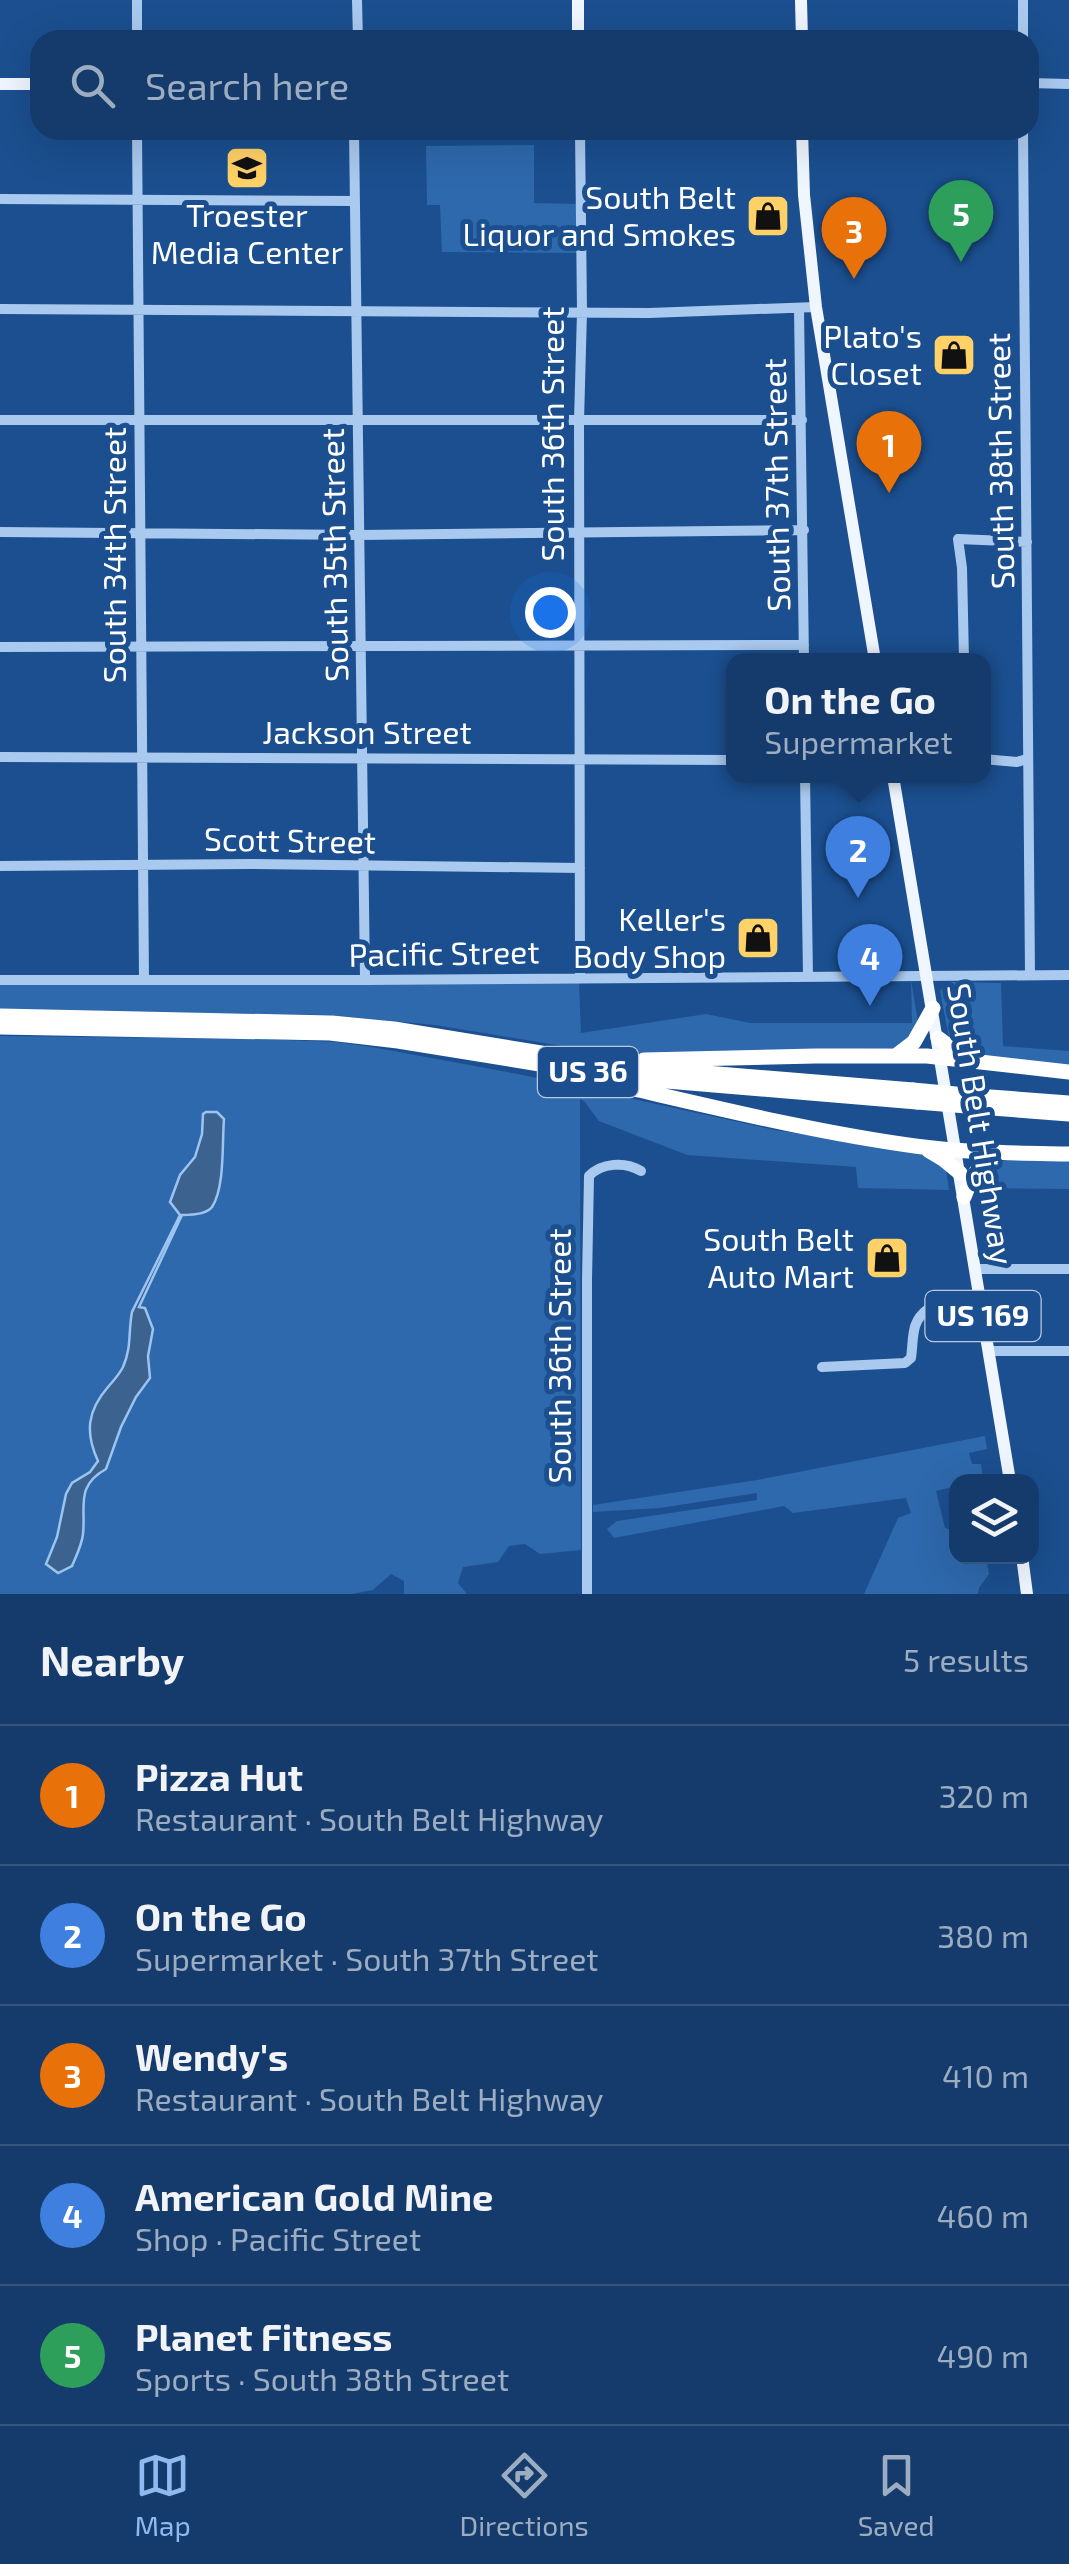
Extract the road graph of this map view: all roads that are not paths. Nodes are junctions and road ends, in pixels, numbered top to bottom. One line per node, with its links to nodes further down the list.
1 (137, 0): 6 (street)
2 (358, 0): 7 (street)
3 (578, 0): 8 (main road)
4 (801, 0): 9 (main road)
5 (1023, 0): 10 (street)
6 (137, 30)
7 (358, 30)
8 (578, 30)
9 (801, 30)
10 (1023, 30)
11 (1039, 83): 14 (street)
12 (0, 84): 13 (main road)
13 (30, 84)
14 (1069, 84)
15 (138, 140): 21 (street, South 34th Street)
16 (354, 140): 22 (street, South 35th Street)
17 (580, 140): 28 (street, South 36th Street)
18 (802, 140): 24 (main road)
19 (1023, 140): 39 (street, South 38th Street)
20 (0, 199): 21 (street)
21 (138, 200): 22 (street); 27 (street, South 34th Street)
22 (354, 200): 26 (street, South 35th Street)
23 (799, 308): 24 (street); 28 (street); 32 (street, South 37th Street)
24 (816, 308): 46 (main road)
25 (0, 310): 27 (street)
26 (357, 310): 27 (street); 28 (street); 31 (street, South 35th Street)
27 (139, 311): 30 (street, South 34th Street)
28 (582, 312): 33 (street, South 36th Street)
29 (0, 420): 30 (street)
30 (139, 420): 31 (street); 36 (street, South 34th Street)
31 (359, 420): 33 (street); 38 (street, South 35th Street)
32 (802, 420): 33 (street); 34 (street, South 37th Street)
33 (579, 421): 37 (street, South 36th Street)
34 (804, 530): 37 (street); 40 (street, South 37th Street)
35 (0, 532): 36 (street)
36 (140, 533): 38 (street); 41 (street, South 34th Street)
37 (580, 533): 38 (street); 44 (street, South 36th Street)
38 (359, 535): 42 (street, South 35th Street)
39 (1027, 542): 47 (street); 52 (street, South 38th Street)
40 (804, 645): 44 (street); 45 (street, South 37th Street)
41 (140, 646): 42 (street); 43 (street); 49 (street, South 34th Street)
42 (360, 646): 44 (street); 50 (street, South 35th Street)
43 (0, 647)
44 (580, 647): 51 (street, South 36th Street)
45 (804, 653)
46 (874, 653)
47 (964, 653)
48 (0, 757): 49 (street, Jackson Street)
49 (142, 757): 50 (street, Jackson Street); 57 (street, South 34th Street)
50 (362, 758): 51 (street, Jackson Street); 59 (street, South 35th Street)
51 (579, 759): 53 (street, Jackson Street); 60 (street, South 36th Street)
52 (1027, 759): 54 (street); 62 (street, South 38th Street)
53 (726, 760)
54 (991, 760)
55 (805, 783): 64 (street)
56 (895, 783): 61 (main road, South Belt Highway / US 169)
57 (144, 865): 58 (street, Scott Street); 59 (street, Scott Street); 67 (street, South 34th Street)
58 (0, 866)
59 (363, 866): 60 (street, Scott Street); 68 (street, South 35th Street)
60 (580, 868): 65 (street, South 36th Street)
61 (927, 975): 62 (street, Pacific Street); 64 (street, Pacific Street); 69 (main road, South Belt Highway / US 169)
62 (1030, 975): 63 (street, Pacific Street)
63 (1069, 975)
64 (808, 977): 65 (street, Pacific Street)
65 (580, 978): 68 (street, Pacific Street)
66 (0, 980): 67 (street, Pacific Street)
67 (144, 980): 68 (street, Pacific Street)
68 (365, 980)
69 (933, 1008): 72 (main road, South Belt Highway / US 169); 74 (highway)
70 (0, 1016): 73 (highway, US 36)
71 (0, 1027): 76 (highway, US 36)
72 (938, 1038): 75 (main road, South Belt Highway / US 169); 77 (highway)
73 (557, 1056): 74 (highway); 79 (highway, US 36)
74 (896, 1056): 75 (highway)
75 (941, 1058): 77 (highway); 84 (main road, South Belt Highway / US 169)
76 (517, 1060): 79 (highway, US 36); 83 (highway)
77 (970, 1060): 78 (highway)
78 (1069, 1072)
79 (915, 1096): 80 (highway, US 36, bridge)
80 (978, 1101): 81 (highway, US 36); 82 (highway, US 36)
81 (1069, 1103)
82 (1069, 1114)
83 (919, 1147): 84 (highway); 88 (highway)
84 (956, 1150): 85 (highway); 88 (main road, South Belt Highway / US 169)
85 (998, 1153): 86 (highway); 89 (highway)
86 (1069, 1154)
87 (640, 1171): 98 (street, South 36th Street)
88 (960, 1174): 89 (main road, South Belt Highway / US 169)
89 (964, 1197): 90 (main road, South Belt Highway / US 169)
90 (976, 1268): 91 (street); 92 (main road, South Belt Highway / US 169)
91 (1069, 1269)
92 (980, 1295): 93 (main road, South Belt Highway / US 169); 95 (street)
93 (988, 1350): 94 (street); 96 (main road, South Belt Highway / US 169)
94 (1069, 1351)
95 (822, 1367)
96 (1009, 1474)
97 (1023, 1564): 99 (main road)
98 (586, 1594)
99 (1027, 1594)

